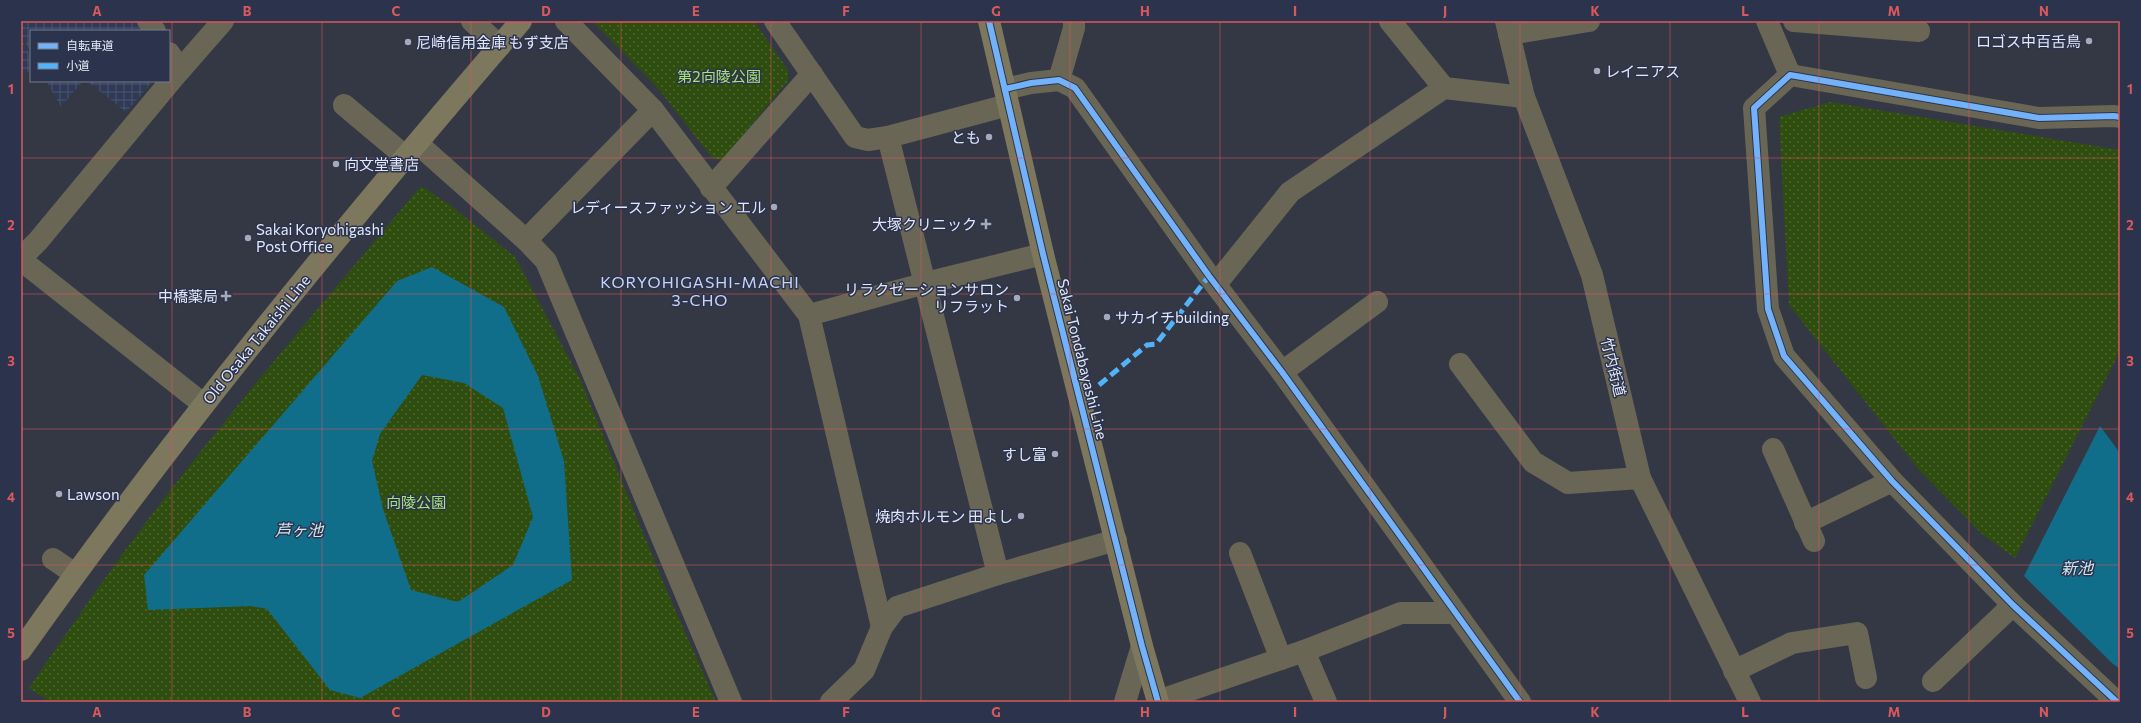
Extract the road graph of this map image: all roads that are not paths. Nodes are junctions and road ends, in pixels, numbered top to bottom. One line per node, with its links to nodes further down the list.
1 (148, 21): 14 (street)
2 (223, 21): 17 (street)
3 (472, 21): 16 (street)
4 (522, 21): 16 (main road, Old Osaka Takaishi Line)
5 (566, 21): 26 (street)
6 (775, 21): 18 (street)
7 (988, 21): 23 (main road, Sakai Tondabayashi Line)
8 (1074, 21): 20 (street)
9 (1390, 21): 22 (street)
10 (1589, 21): 13 (street)
11 (1767, 21): 19 (street)
12 (1794, 21): 15 (street)
13 (1508, 27): 24 (street, 竹内街道)
14 (154, 30)
15 (1919, 30)
16 (500, 46): 29 (main road, Old Osaka Takaishi Line)
17 (174, 62)
18 (812, 74): 28 (street); 30 (street)
19 (1790, 75): 27 (street); 43 (street)
20 (1059, 80): 23 (street); 35 (street)
21 (159, 82): 33 (street)
22 (1444, 88): 24 (street); 35 (street)
23 (1006, 97): 28 (street); 32 (main road, Sakai Tondabayashi Line)
24 (1524, 97): 42 (street, 竹内街道)
25 (344, 106): 29 (street)
26 (653, 110): 30 (street); 31 (street)
27 (2120, 117)
28 (888, 137): 34 (street)
29 (412, 151): 31 (street); 40 (main road, Old Osaka Takaishi Line)
30 (711, 188): 37 (street)
31 (526, 240): 59 (street)
32 (1043, 254): 34 (street); 44 (main road, Sakai Tondabayashi Line)
33 (21, 259): 40 (street)
34 (926, 283): 37 (street); 48 (street)
35 (1216, 284): 39 (street)
36 (1377, 302): 39 (street)
37 (809, 315): 51 (street)
38 (1460, 364): 42 (street)
39 (1282, 372): 50 (street)
40 (203, 404): 47 (main road, Old Osaka Takaishi Line)
41 (1773, 449): 43 (street)
42 (1640, 478): 56 (street, 竹内街道)
43 (1892, 481): 49 (street)
44 (1116, 540): 48 (street); 52 (main road, Sakai Tondabayashi Line)
45 (1240, 554): 55 (street)
46 (52, 559): 47 (street)
47 (75, 574): 53 (main road, Old Osaka Takaishi Line)
48 (998, 574): 51 (street)
49 (2013, 604): 58 (street); 66 (street)
50 (1454, 613): 54 (street); 64 (street)
51 (882, 627): 60 (street)
52 (1142, 646): 61 (street); 62 (main road, Sakai Tondabayashi Line)
53 (21, 650)
54 (1304, 651): 55 (street); 63 (street)
55 (1281, 659): 62 (street)
56 (1734, 671): 57 (street); 65 (street, 竹内街道)
57 (1866, 678)
58 (1933, 681)
59 (731, 702)
60 (831, 702)
61 (1125, 702)
62 (1158, 702)
63 (1326, 702)
64 (1520, 702)
65 (1750, 702)
66 (2117, 702)

